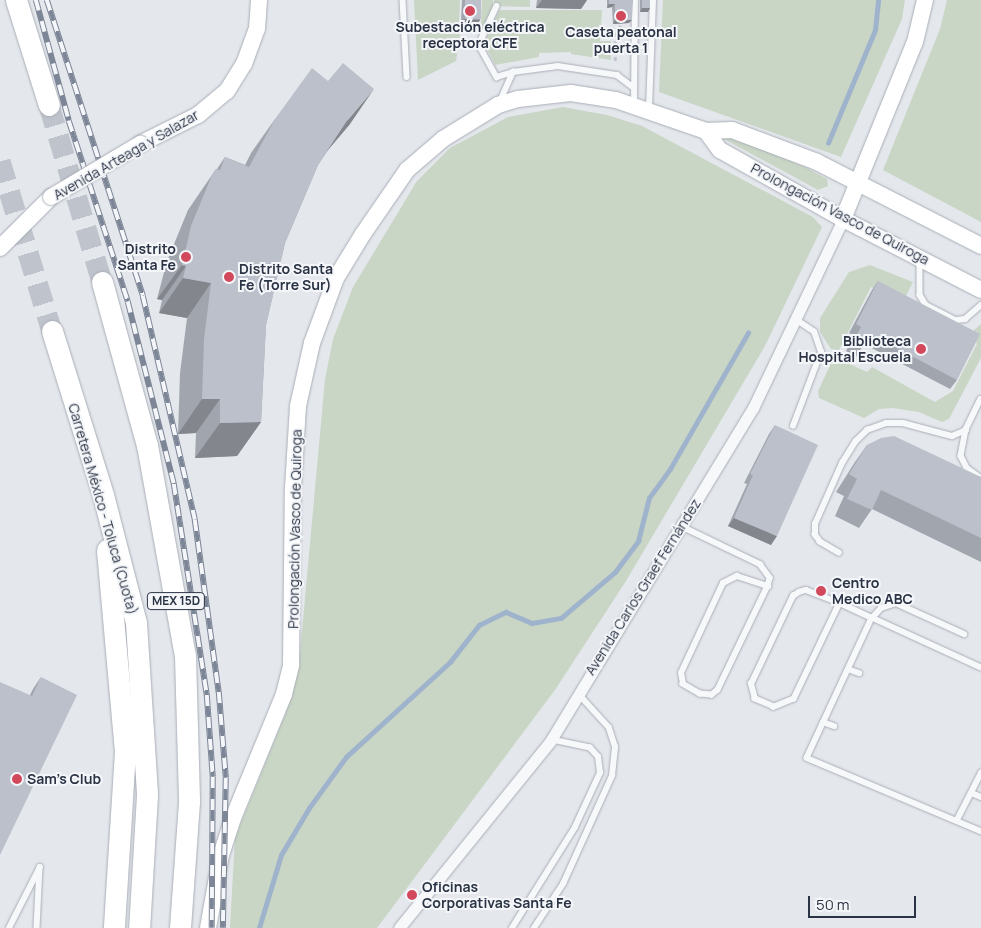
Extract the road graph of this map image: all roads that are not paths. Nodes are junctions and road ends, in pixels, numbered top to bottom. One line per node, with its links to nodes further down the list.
1 (16, 0): 11 (highway)
2 (258, 0): 17 (street, Avenida Arteaga y Salazar, bridge)
3 (403, 0): 9 (lane)
4 (635, 0): 10 (lane)
5 (653, 0): 13 (lane)
6 (925, 0): 15 (street)
7 (497, 6): 8 (lane)
8 (513, 72): 10 (lane); 12 (lane)
9 (407, 77)
10 (634, 88): 13 (lane)
11 (49, 105)
12 (498, 105): 13 (street, Prolongación Vasco de Quiroga); 53 (street, Prolongación Vasco de Quiroga)
13 (642, 109): 14 (street, Prolongación Vasco de Quiroga)
14 (706, 131): 15 (street, Prolongación Vasco de Quiroga); 16 (street, Prolongación Vasco de Quiroga)
15 (858, 182): 16 (street); 18 (street, Prolongación Vasco de Quiroga)
16 (843, 218): 19 (street, Prolongación Vasco de Quiroga); 23 (street, Avenida Carlos Graef Fernández)
17 (3, 241)
18 (981, 246)
19 (920, 257): 21 (street, Prolongación Vasco de Quiroga); 22 (lane)
20 (102, 282): 52 (highway, MEX 15D)
21 (981, 290)
22 (981, 305)
23 (796, 319): 26 (lane); 30 (street, Avenida Carlos Graef Fernández)
24 (52, 331): 29 (highway, Carretera México - Toluca (Cuota) / MEX 15D)
25 (981, 399): 27 (lane)
26 (794, 426)
27 (966, 430): 28 (lane); 31 (lane)
28 (981, 478)
29 (103, 495): 50 (highway); 51 (highway, Carretera México - Toluca (Cuota) / MEX 15D)
30 (680, 526): 32 (lane); 39 (street, Avenida Carlos Graef Fernández)
31 (839, 553)
32 (768, 586): 32 (lane)
33 (840, 603): 33 (lane); 34 (lane)
34 (872, 618): 35 (lane); 36 (lane); 37 (lane)
35 (964, 634)
36 (981, 668)
37 (848, 669): 38 (lane); 40 (lane)
38 (859, 674)
39 (577, 694): 42 (street, Avenida Carlos Graef Fernández); 56 (lane)
40 (823, 722): 41 (lane); 46 (lane)
41 (834, 726)
42 (551, 740): 54 (street, Avenida Carlos Graef Fernández); 55 (lane)
43 (981, 773): 44 (lane)
44 (972, 793): 45 (lane); 46 (lane)
45 (981, 797)
46 (957, 820): 47 (lane)
47 (981, 831)
48 (9, 928): 49 (lane)
49 (37, 928)
50 (114, 928)
51 (139, 928)
52 (180, 928)
53 (208, 928)
54 (399, 928)
55 (512, 928)
56 (534, 928)

